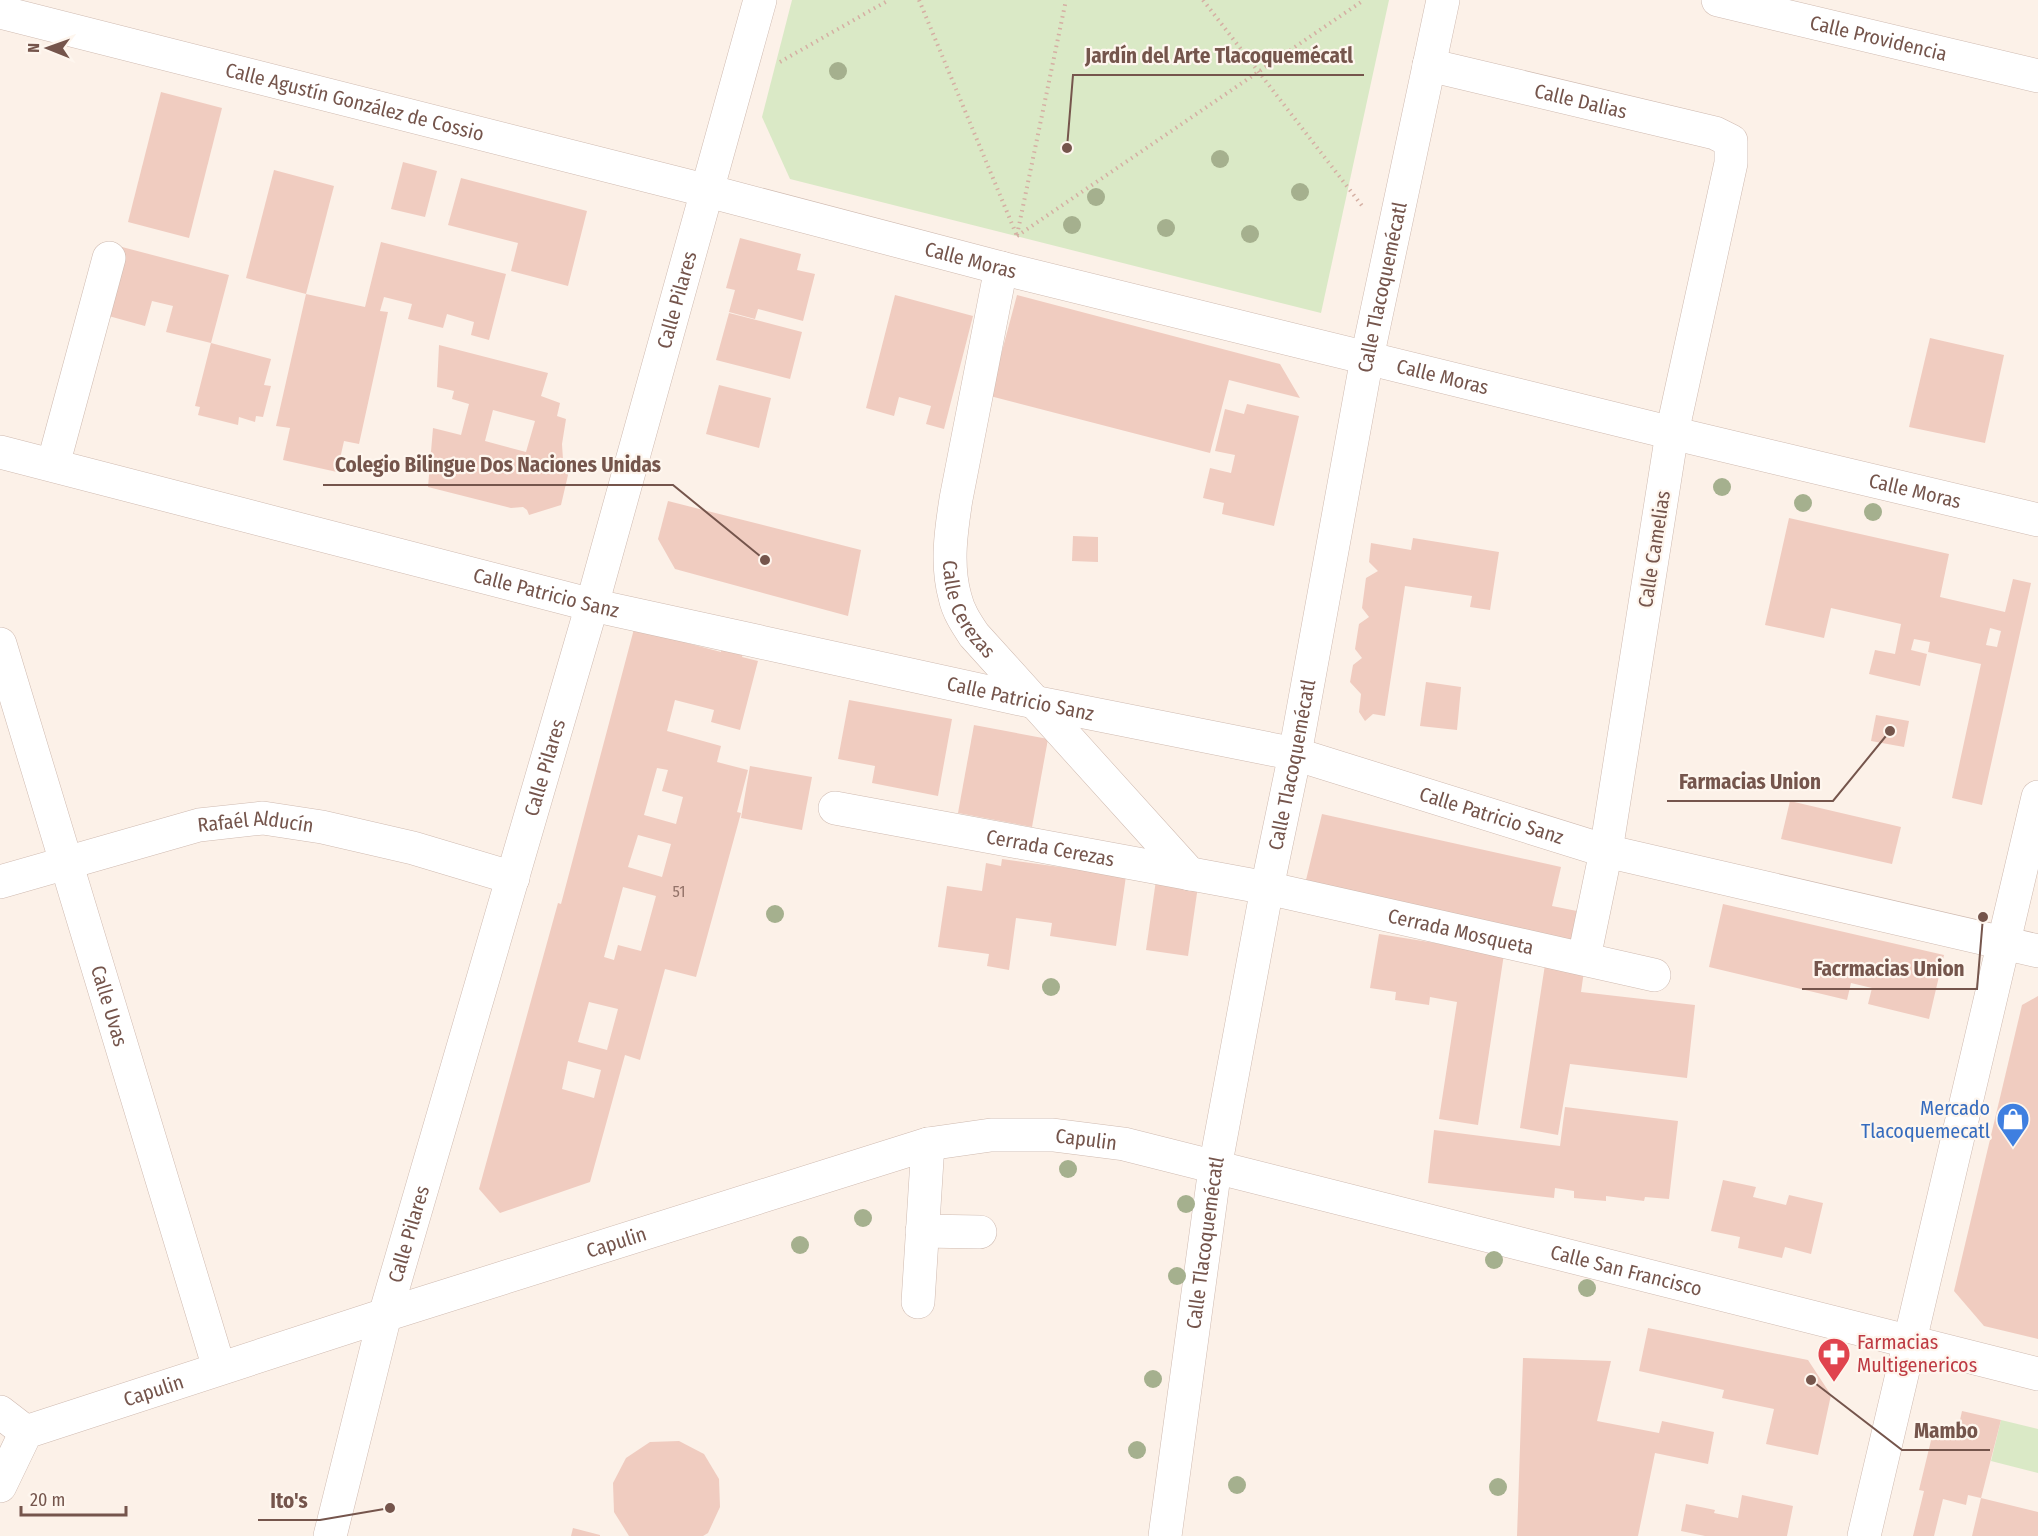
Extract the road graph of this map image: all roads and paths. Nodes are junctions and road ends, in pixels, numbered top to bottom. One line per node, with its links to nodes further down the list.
1 (760, 0): 13 (street, Calle Pilares)
2 (889, 0): 13 (path)
3 (919, 0): 16 (path)
4 (1066, 0): 16 (path)
5 (1203, 0): 11 (path)
6 (1364, 0): 11 (path)
7 (1443, 0): 10 (street, Calle Tlacoquemécatl)
8 (1718, 0): 12 (street, Calle Providencia)
9 (0, 12): 15 (street, Calle Agustín González de Cossio)
10 (1429, 65): 14 (street, Calle Dalias); 17 (street, Calle Tlacoquemécatl)
11 (1258, 72): 16 (path); 17 (path)
12 (2038, 76)
13 (736, 86): 15 (street, Calle Pilares)
14 (1731, 141): 21 (street, Calle Camelias)
15 (708, 191): 19 (street, Calle Moras); 25 (street, Calle Pilares)
16 (1017, 236)
17 (1391, 243): 20 (street, Calle Tlacoquemécatl)
18 (109, 258): 23 (street)
19 (1001, 268): 20 (street, Calle Moras); 27 (street, Calle Cerezas)
20 (1367, 358): 21 (street, Calle Moras); 28 (street, Calle Tlacoquemécatl)
21 (1672, 433): 24 (street, Calle Moras); 31 (street, Calle Camelias)
22 (0, 452): 23 (street, Calle Patricio Sanz)
23 (53, 465): 25 (street, Calle Patricio Sanz)
24 (2038, 520)
25 (592, 605): 27 (street, Calle Patricio Sanz); 34 (street, Calle Pilares)
26 (0, 644): 32 (street, Calle Uvas)
27 (1034, 702): 28 (street, Calle Patricio Sanz); 33 (street, Calle Cerezas)
28 (1295, 754): 31 (street, Calle Patricio Sanz); 36 (street, Calle Tlacoquemécatl)
29 (2038, 797): 37 (street)
30 (835, 808): 33 (street, Cerrada Cerezas)
31 (1606, 850): 37 (street, Calle Patricio Sanz); 39 (street, Calle Camelias)
32 (66, 864): 34 (street, Rafaél Alducín); 35 (street, Rafaél Alducín); 48 (street, Calle Uvas)
33 (1190, 874): 36 (street, Cerrada Cerezas)
34 (513, 878): 46 (street, Calle Pilares)
35 (0, 882)
36 (1267, 888): 39 (street, Cerrada Mosqueta); 42 (street, Calle Tlacoquemécatl)
37 (2004, 942): 38 (street, Calle Patricio Sanz); 47 (street)
38 (2038, 951)
39 (1584, 958): 40 (street, Cerrada Mosqueta)
40 (1654, 975)
41 (928, 1144): 42 (street, Capulin); 43 (street); 46 (street, Capulin)
42 (1215, 1168): 47 (street, Calle San Francisco); 54 (street, Calle Tlacoquemécatl)
43 (922, 1231): 44 (street); 45 (street)
44 (980, 1232)
45 (918, 1302)
46 (385, 1315): 48 (street, Capulin); 53 (street, Calle Pilares)
47 (1910, 1342): 49 (street, Calle San Francisco); 55 (street)
48 (219, 1368): 51 (street, Capulin)
49 (2038, 1374)
50 (0, 1412): 51 (street)
51 (26, 1432): 52 (street)
52 (0, 1486)
53 (330, 1536)
54 (1165, 1536)
55 (1864, 1536)

